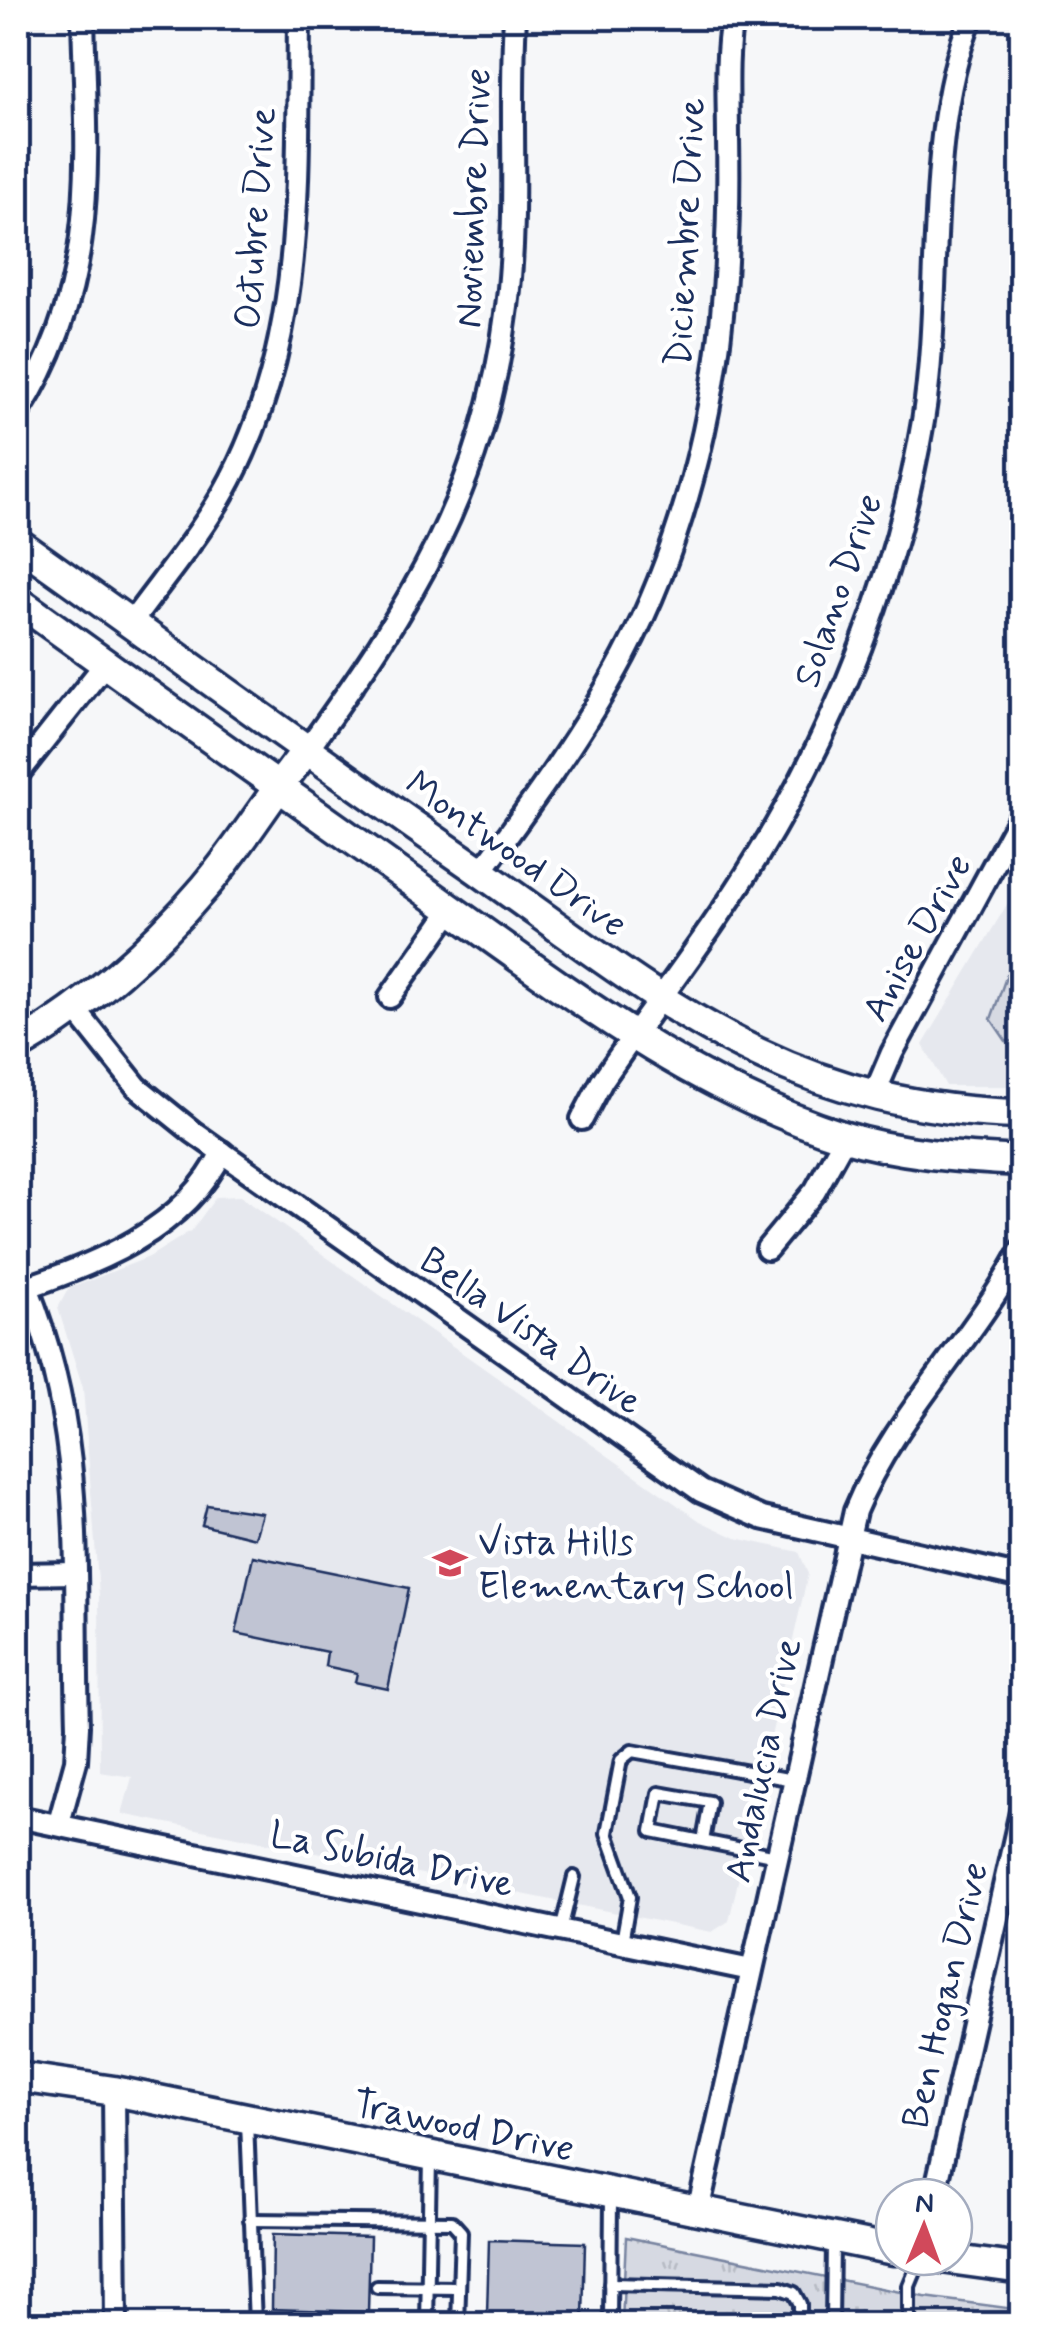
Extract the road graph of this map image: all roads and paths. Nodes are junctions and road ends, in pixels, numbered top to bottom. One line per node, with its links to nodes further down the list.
1 (82, 18): 6 (street)
2 (299, 18): 9 (street, Octubre Drive)
3 (515, 18): 11 (street, Noviembre Drive)
4 (732, 18): 15 (street, Diciembre Drive)
5 (971, 18): 18 (street, Solano Drive)
6 (18, 412)
7 (18, 543): 9 (main road, Montwood Drive)
8 (18, 601): 10 (main road)
9 (131, 623): 11 (main road, Montwood Drive)
10 (105, 664): 12 (street); 13 (main road)
11 (306, 751): 13 (main road); 15 (main road, Montwood Drive)
12 (18, 774)
13 (277, 786): 16 (main road); 19 (main road)
14 (1022, 813): 22 (street, Anise Drive)
15 (481, 872): 18 (main road, Montwood Drive)
16 (452, 909): 17 (street); 20 (main road)
17 (390, 997)
18 (660, 999): 20 (street, Solano Drive); 22 (main road, Montwood Drive)
19 (74, 1008): 21 (main road); 26 (street, Bella Vista Drive)
20 (633, 1036): 24 (street, Solano Drive); 25 (main road)
21 (18, 1046)
22 (874, 1095): 23 (main road, Montwood Drive)
23 (1022, 1114)
24 (582, 1119)
25 (845, 1136): 27 (main road); 29 (street)
26 (222, 1152): 30 (street); 31 (street, Bella Vista Drive)
27 (1022, 1161)
28 (1022, 1249): 31 (street, Andalucia Drive)
29 (767, 1250)
30 (22, 1288): 32 (street)
31 (847, 1538): 34 (street, Bella Vista Drive); 35 (street, Andalucia Drive)
32 (75, 1573): 33 (street); 38 (street)
33 (18, 1574)
34 (1022, 1577)
35 (793, 1780): 40 (street, Andalucia Drive); 43 (lane)
36 (1022, 1808): 49 (street, Ben Hogan Drive)
37 (18, 1817): 38 (street, La Subida Drive)
38 (59, 1823): 42 (street, La Subida Drive)
39 (703, 1841): 39 (lane); 40 (lane)
40 (777, 1856): 44 (street, Andalucia Drive)
41 (574, 1877): 42 (lane)
42 (561, 1930): 43 (street, La Subida Drive)
43 (622, 1942): 44 (street, La Subida Drive)
44 (752, 1970): 51 (street, Andalucia Drive)
45 (18, 2077): 46 (main road, Trawood Drive)
46 (114, 2091): 47 (main road, Trawood Drive); 63 (street)
47 (247, 2119): 48 (main road, Trawood Drive); 52 (lane)
48 (430, 2156): 50 (main road, Trawood Drive); 53 (lane)
49 (939, 2177)
50 (610, 2194): 51 (main road, Trawood Drive); 59 (lane)
51 (698, 2212): 54 (main road, Trawood Drive)
52 (250, 2220): 53 (lane); 64 (lane)
53 (429, 2222): 61 (lane); 62 (lane)
54 (834, 2238): 55 (main road, Trawood Drive); 69 (lane)
55 (874, 2246)
56 (974, 2262): 57 (main road)
57 (1022, 2268)
58 (912, 2277): 70 (lane)
59 (610, 2284): 67 (lane); 68 (lane)
60 (376, 2287): 61 (lane)
61 (428, 2288): 62 (lane); 65 (lane)
62 (460, 2288): 66 (lane)
63 (116, 2324)
64 (254, 2324)
65 (427, 2324)
66 (458, 2324)
67 (610, 2324)
68 (800, 2324)
69 (832, 2324)
70 (908, 2324)

